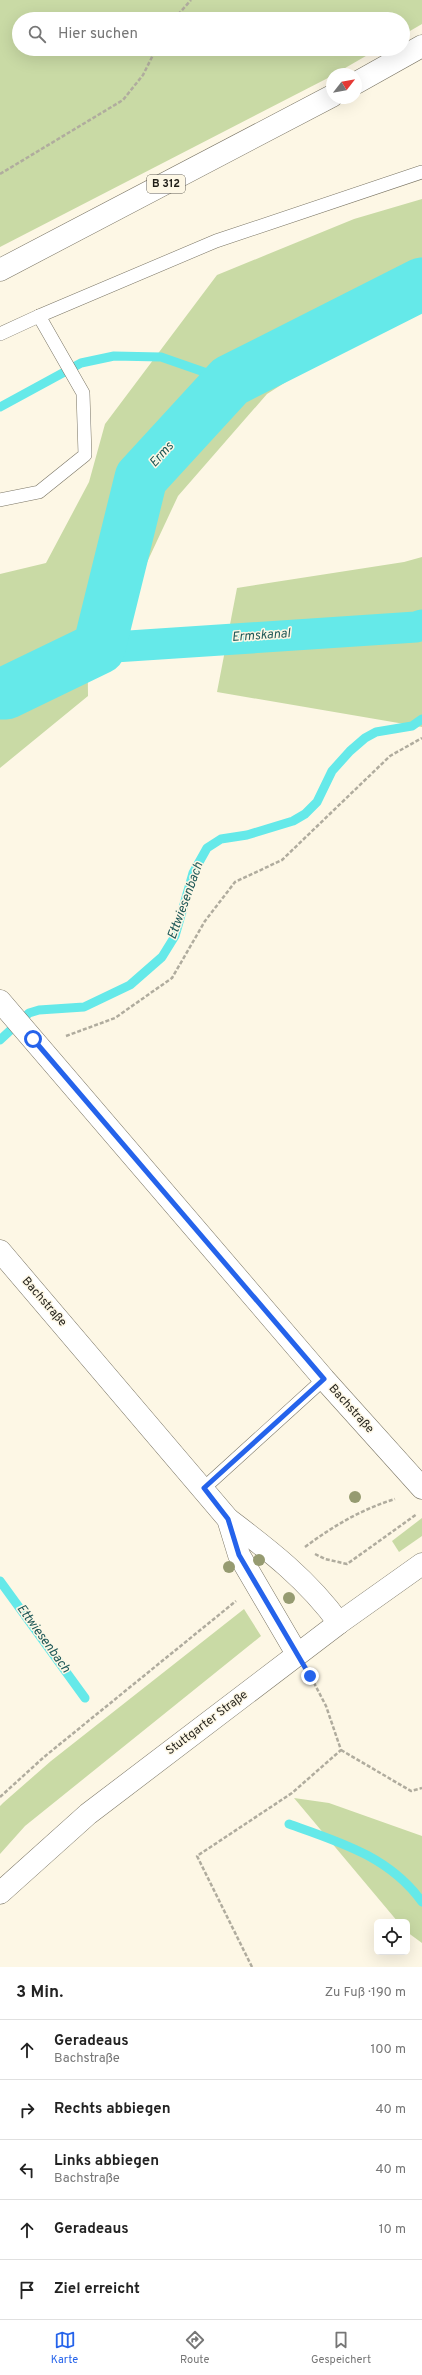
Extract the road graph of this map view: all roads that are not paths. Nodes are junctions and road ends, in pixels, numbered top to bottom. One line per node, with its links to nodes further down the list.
1 (422, 46): 2 (main road)
2 (410, 53)
3 (404, 56): 4 (main road)
4 (362, 80)
5 (326, 99): 7 (main road, B 312)
6 (422, 172): 8 (lane)
7 (0, 270)
8 (39, 316): 9 (lane); 10 (lane)
9 (0, 334)
10 (0, 500)
11 (4, 1006): 13 (main road, Bachstraße)
12 (0, 1251): 14 (main road, Bachstraße)
13 (324, 1379): 14 (lane); 15 (main road, Bachstraße)
14 (204, 1488): 16 (main road, Bachstraße)
15 (422, 1488)
16 (228, 1519): 18 (main road, Bachstraße); 19 (main road, Bachstraße)
17 (422, 1564): 18 (main road, Stuttgarter Straße)
18 (339, 1623): 19 (main road, Stuttgarter Straße)
19 (297, 1654): 20 (main road, Stuttgarter Straße)
20 (0, 1893)

